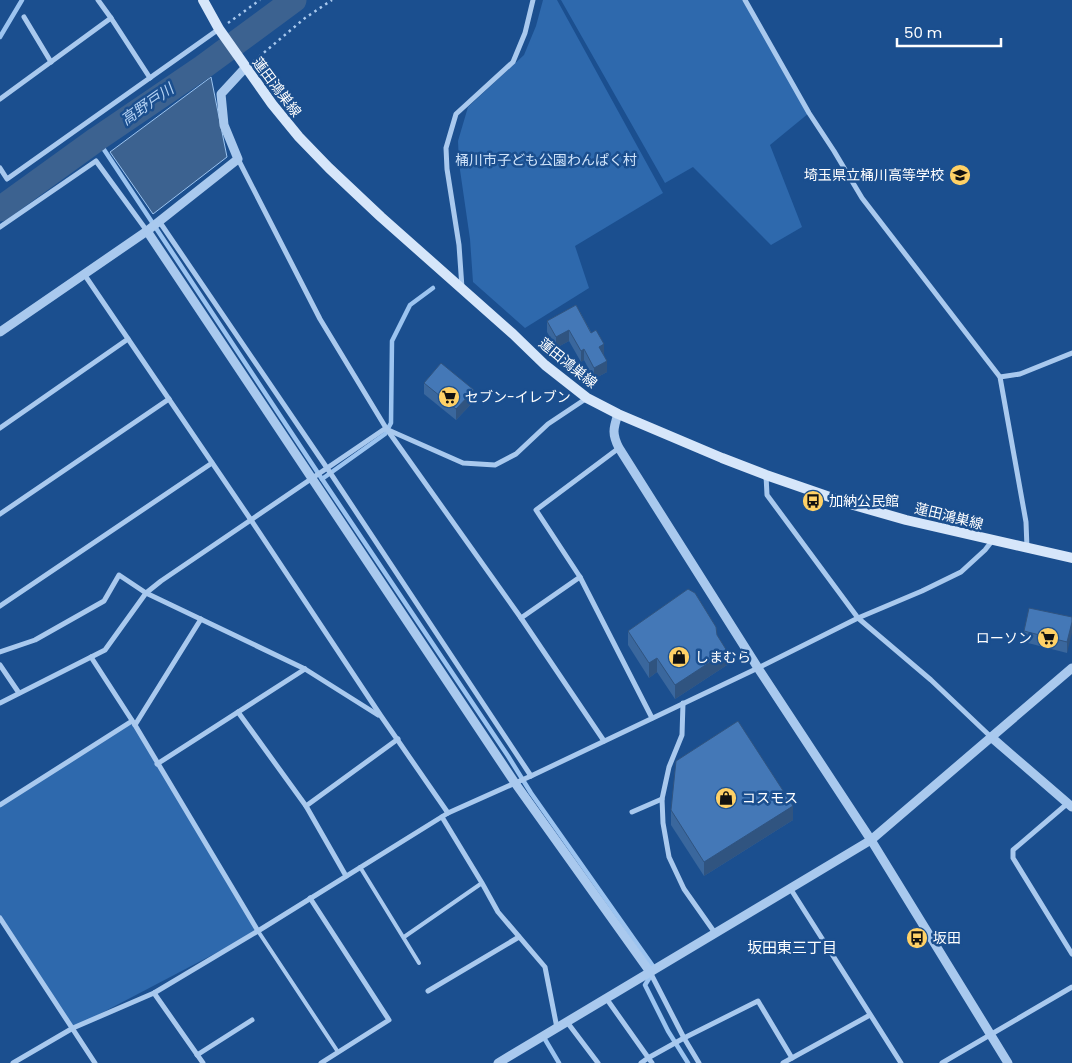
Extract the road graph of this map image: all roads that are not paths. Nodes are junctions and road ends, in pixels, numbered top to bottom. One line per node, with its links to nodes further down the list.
1 (98, 0): 6 (street)
2 (203, 0): 7 (main road, 蓮田鴻巣線)
3 (533, 0): 18 (street)
4 (745, 0): 22 (street)
5 (24, 17): 8 (street)
6 (111, 18): 8 (street); 10 (street)
7 (219, 29): 9 (main road, 蓮田鴻巣線); 10 (street)
8 (51, 62): 11 (street)
9 (245, 68): 12 (street); 18 (main road, 蓮田鴻巣線)
10 (150, 78): 13 (street)
11 (0, 99)
12 (238, 159): 14 (street); 27 (street)
13 (0, 168)
14 (159, 221): 16 (street); 30 (street)
15 (0, 228): 16 (street)
16 (147, 231): 17 (street); 32 (street)
17 (84, 274): 19 (street); 20 (street)
18 (462, 289): 23 (main road, 蓮田鴻巣線)
19 (0, 332)
20 (128, 339): 24 (street); 26 (street)
21 (1072, 353): 22 (street)
22 (1000, 377): 36 (street)
23 (586, 398): 25 (main road, 蓮田鴻巣線); 27 (street)
24 (169, 399): 29 (street); 33 (street)
25 (618, 414): 28 (street); 31 (main road, 蓮田鴻巣線)
26 (0, 428)
27 (386, 428): 30 (street); 41 (street)
28 (618, 448): 38 (street); 47 (street)
29 (212, 462): 34 (street); 40 (street)
30 (327, 468): 32 (street); 61 (street)
31 (766, 475): 35 (main road, 蓮田鴻巣線); 42 (street)
32 (312, 478): 34 (street); 62 (street)
33 (0, 514)
34 (251, 520): 39 (street); 54 (street)
35 (992, 540): 36 (main road, 蓮田鴻巣線); 42 (street)
36 (1027, 549): 37 (main road, 蓮田鴻巣線)
37 (1072, 558)
38 (580, 577): 41 (street); 55 (street)
39 (146, 593): 43 (street); 44 (street); 45 (street)
40 (0, 606)
41 (520, 618): 59 (street)
42 (858, 618): 47 (street); 57 (street)
43 (201, 619): 49 (street); 56 (street)
44 (0, 652)
45 (91, 657): 50 (street); 56 (street)
46 (0, 665): 50 (street)
47 (758, 668): 52 (street); 70 (street)
48 (1072, 668): 57 (street)
49 (305, 669): 53 (street); 54 (street)
50 (19, 693): 51 (street)
51 (0, 703)
52 (683, 703): 55 (street); 63 (street)
53 (238, 712): 60 (street); 66 (street)
54 (381, 716): 58 (street)
55 (652, 718): 59 (street)
56 (133, 723): 60 (street); 64 (street)
57 (991, 737): 65 (street); 70 (street)
58 (398, 739): 66 (street); 68 (street)
59 (604, 741): 61 (street)
60 (157, 764): 78 (street)
61 (531, 776): 62 (street)
62 (515, 783): 68 (street); 85 (street)
63 (662, 799): 67 (street); 80 (street)
64 (0, 805)
65 (1070, 805): 83 (street)
66 (306, 806): 72 (street)
67 (632, 812)
68 (448, 814): 69 (street)
69 (442, 817): 71 (street); 73 (street)
70 (871, 840): 74 (street); 95 (street)
71 (360, 867): 72 (street); 82 (lane)
72 (346, 876): 75 (street)
73 (482, 883): 81 (street); 82 (lane)
74 (790, 888): 80 (street); 90 (street)
75 (310, 898): 78 (street); 97 (street)
76 (0, 918): 77 (street)
77 (6, 928): 79 (street); 93 (street)
78 (258, 931): 88 (street); 97 (lane)
79 (0, 932)
80 (714, 934): 85 (street)
81 (519, 936): 87 (street); 94 (street)
82 (404, 937): 84 (lane)
83 (1072, 954)
84 (419, 963)
85 (650, 972): 89 (street); 96 (street)
86 (1072, 987): 95 (street)
87 (428, 991)
88 (154, 992): 93 (street); 98 (street)
89 (606, 998): 92 (street); 99 (street)
90 (870, 1015): 100 (street); 111 (street)
91 (252, 1020): 98 (street)
92 (567, 1022): 94 (street); 106 (street)
93 (73, 1028): 101 (street); 102 (street)
94 (557, 1028): 105 (street)
95 (990, 1034): 112 (street); 113 (street)
96 (684, 1038): 99 (street); 100 (street); 109 (street)
97 (338, 1052): 104 (street)
98 (197, 1055): 103 (street)
99 (648, 1058): 107 (street); 108 (street)
100 (792, 1058): 110 (street)
101 (13, 1063)
102 (95, 1063)
103 (203, 1063)
104 (321, 1063)
105 (498, 1063)
106 (598, 1063)
107 (641, 1063)
108 (652, 1063)
109 (700, 1063)
110 (783, 1063)
111 (901, 1063)
112 (942, 1063)
113 (1008, 1063)

